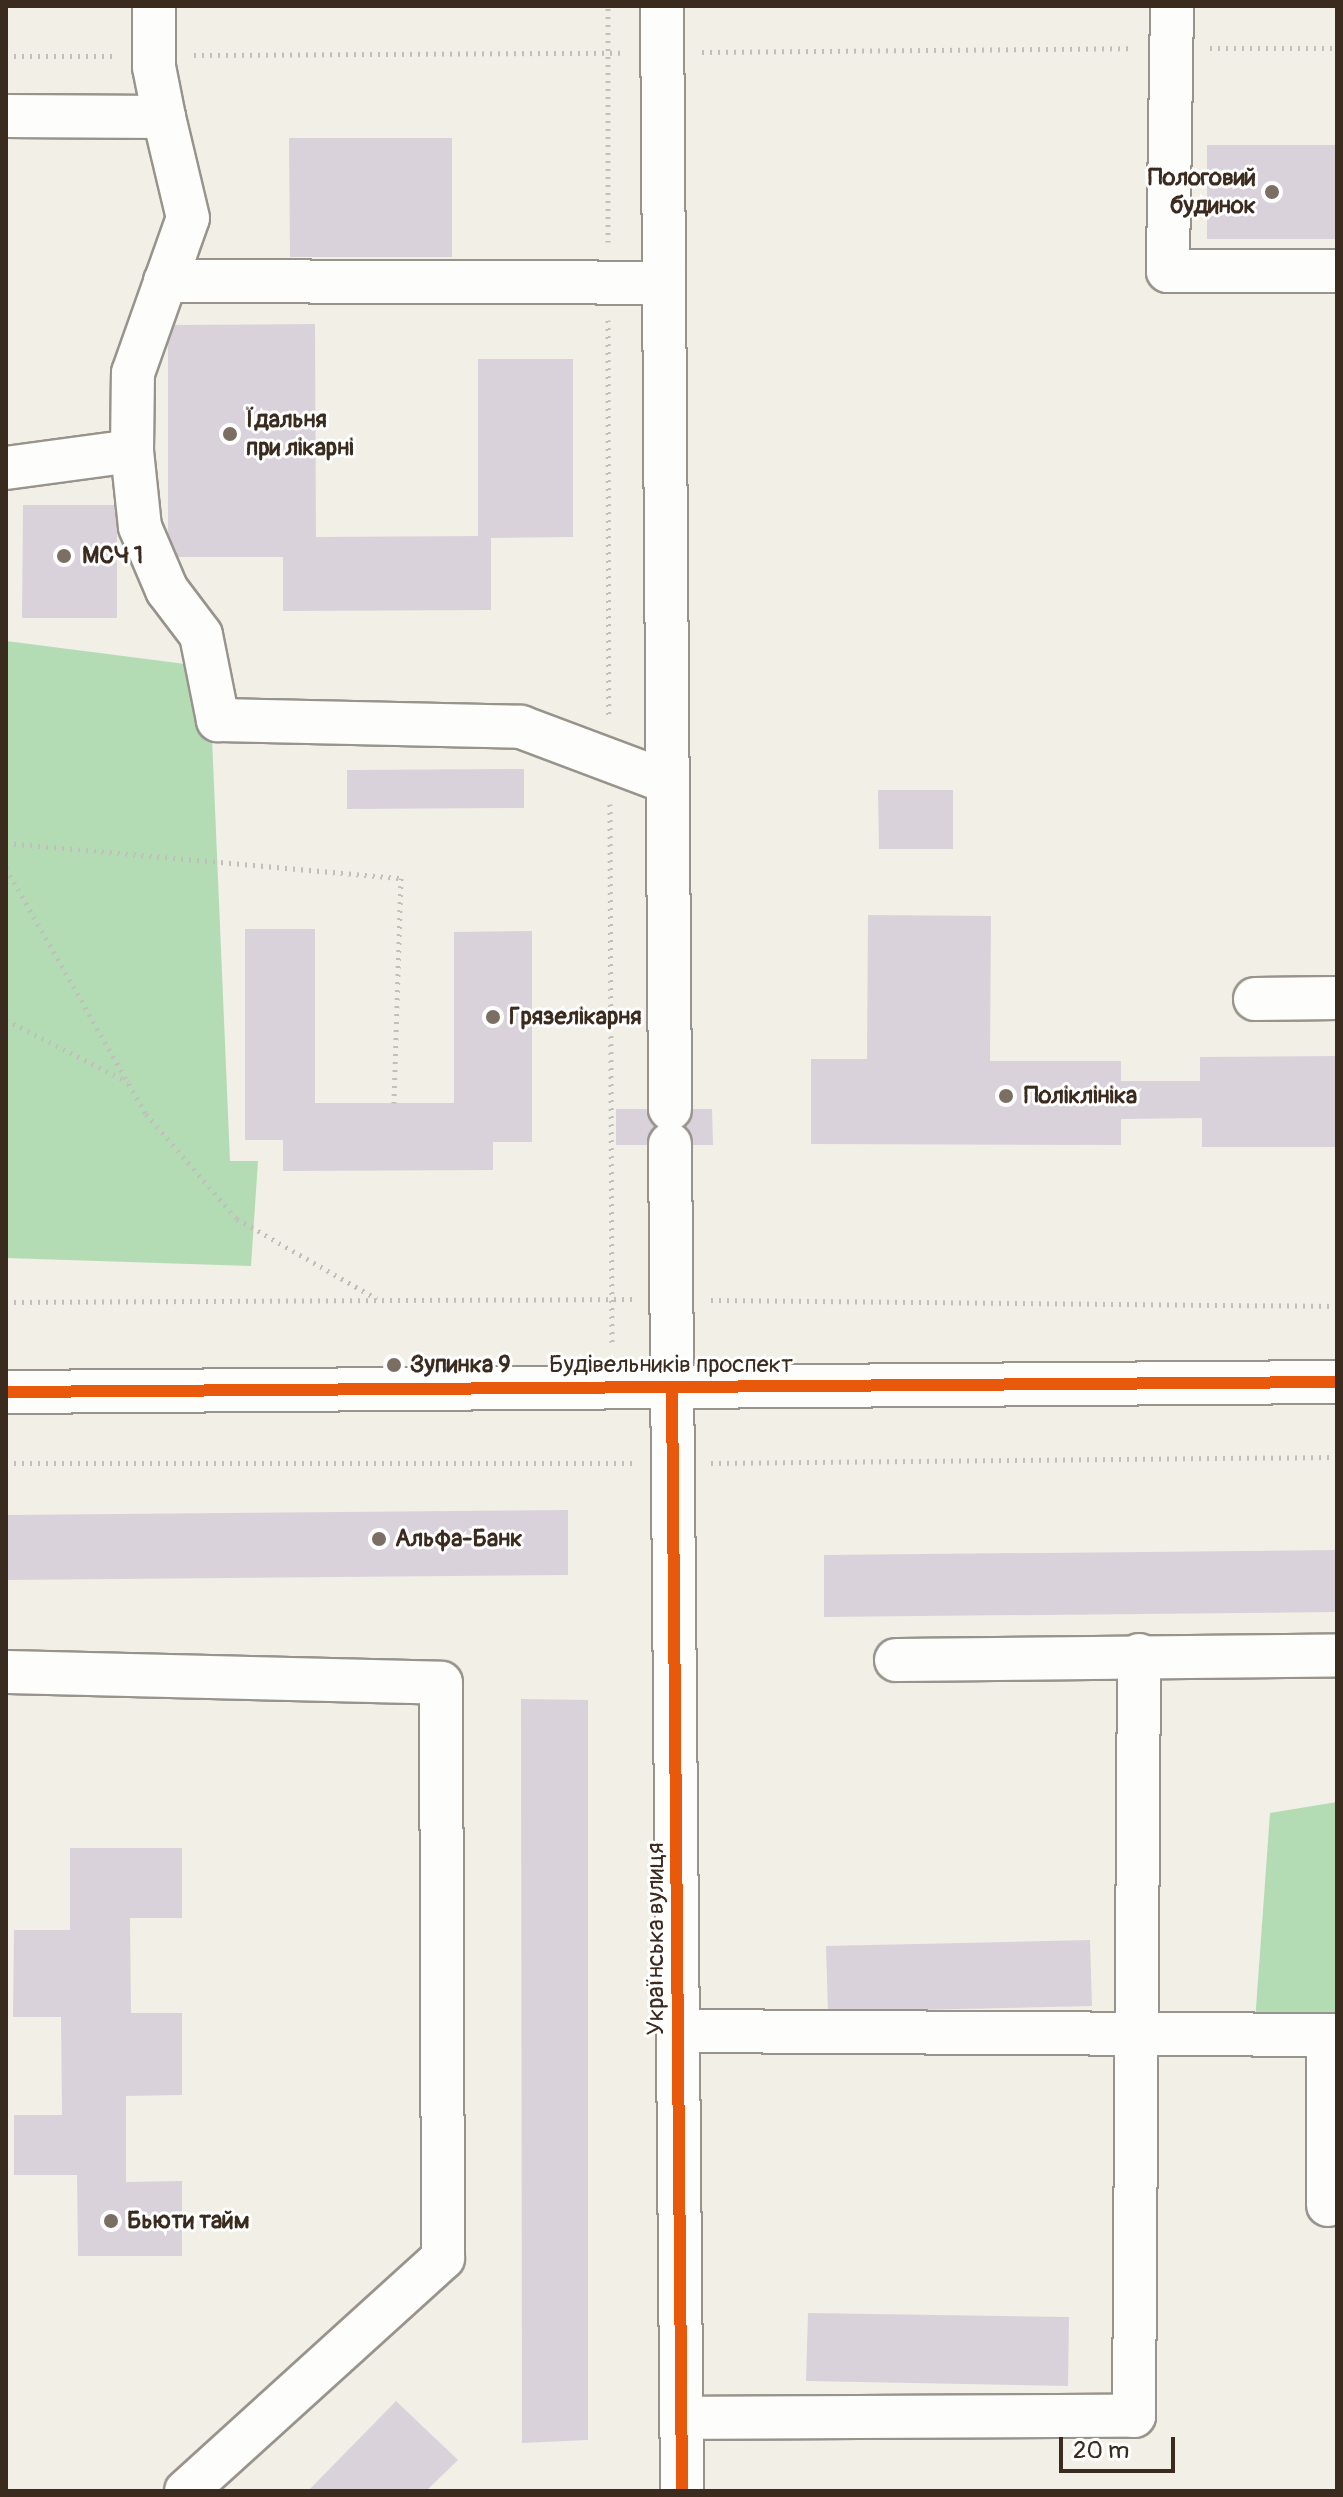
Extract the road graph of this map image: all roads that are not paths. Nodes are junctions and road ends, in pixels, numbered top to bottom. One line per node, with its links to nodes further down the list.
1 (154, 6): 5 (street)
2 (662, 6): 8 (street, Українська вулиця)
3 (1172, 6): 6 (street)
4 (6, 116): 5 (street)
5 (164, 117): 7 (street)
6 (1337, 271)
7 (165, 281): 8 (street); 9 (street)
8 (664, 283): 11 (street, Українська вулиця)
9 (132, 451): 10 (street); 11 (street)
10 (6, 468)
11 (667, 782): 15 (street, Українська вулиця)
12 (1337, 998): 13 (street)
13 (1255, 999)
14 (1337, 1382): 15 (street, Будівельників проспект)
15 (672, 1387): 16 (street, Будівельників проспект); 21 (street, Українська вулиця)
16 (6, 1392)
17 (1139, 1655): 18 (street); 19 (street); 22 (street)
18 (1337, 1655)
19 (896, 1660)
20 (6, 1672): 26 (street)
21 (679, 2031): 22 (street); 25 (street, Українська вулиця)
22 (1136, 2033): 23 (street); 25 (street)
23 (1332, 2035): 24 (street)
24 (1328, 2205)
25 (681, 2418): 27 (street, Українська вулиця)
26 (186, 2491)
27 (682, 2491)

